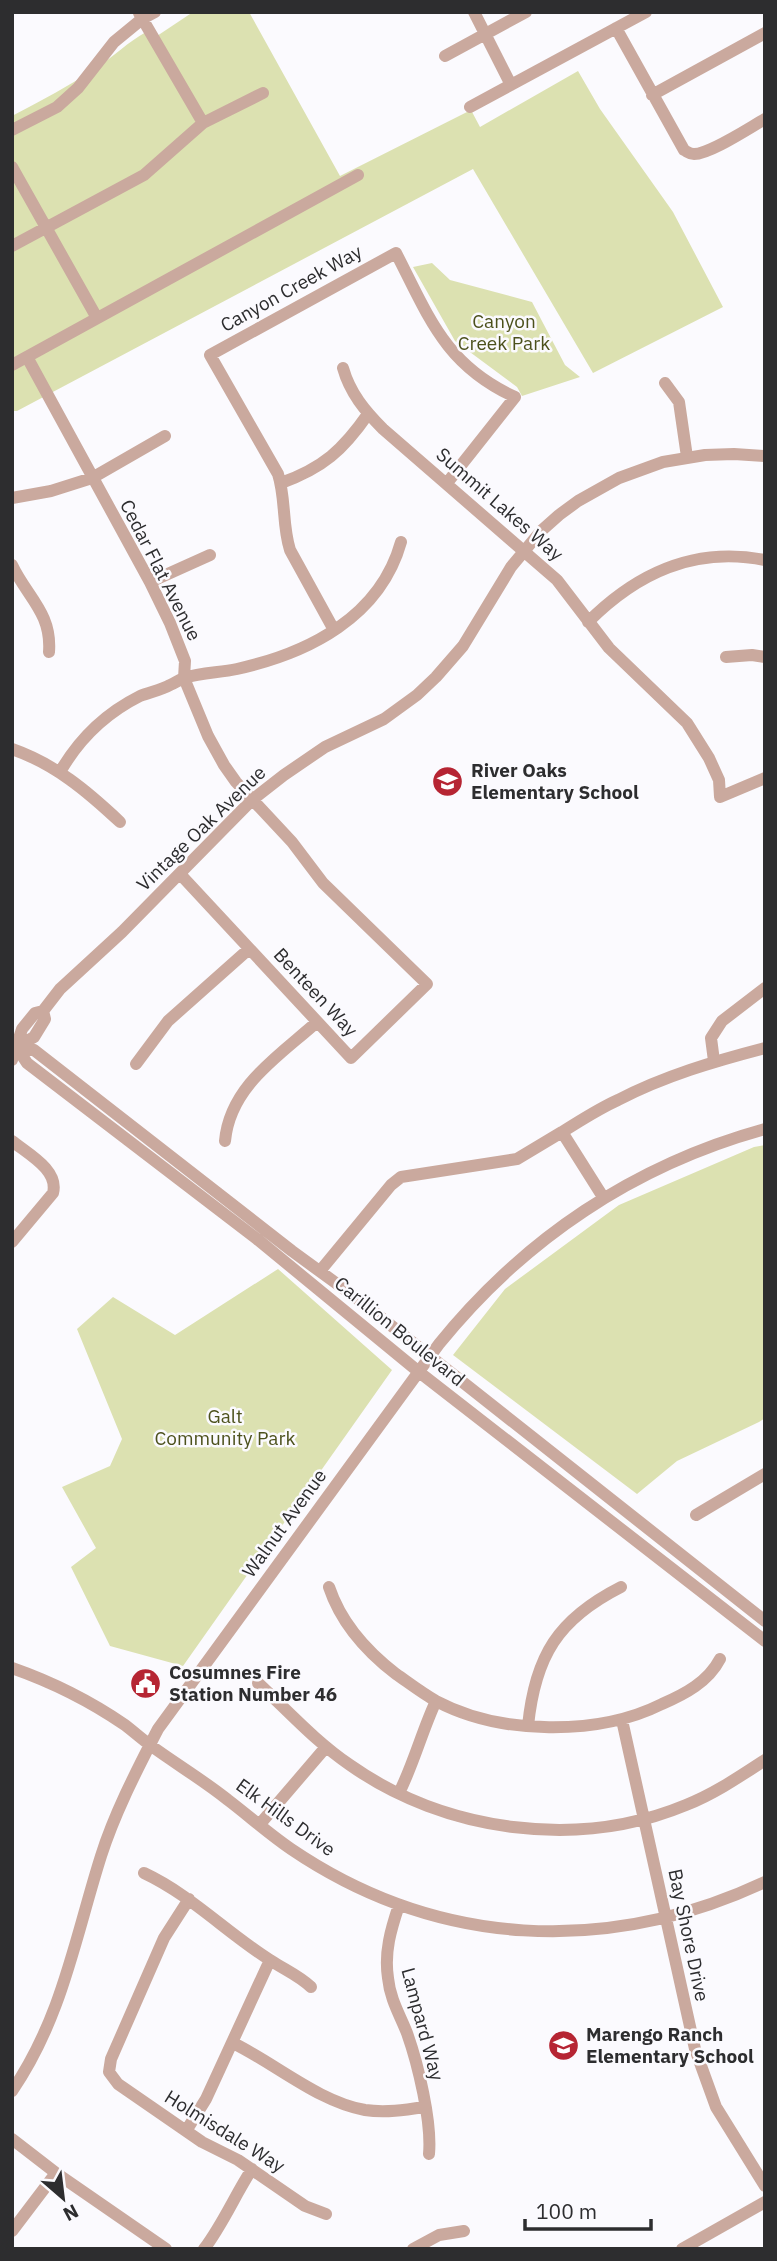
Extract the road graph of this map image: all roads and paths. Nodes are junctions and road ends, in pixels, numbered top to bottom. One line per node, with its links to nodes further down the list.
1 (155, 12): 5 (street)
2 (474, 12): 8 (street)
3 (526, 12): 8 (street)
4 (646, 12): 6 (street)
5 (141, 16): 15 (street); 16 (street)
6 (616, 28): 10 (street); 12 (street)
7 (765, 33): 12 (street)
8 (485, 35): 9 (street); 10 (street)
9 (445, 56)
10 (511, 85): 13 (street)
11 (263, 93): 15 (street)
12 (652, 95): 14 (street)
13 (470, 107)
14 (765, 120)
15 (203, 123): 19 (street)
16 (12, 130)
17 (12, 167): 19 (street)
18 (358, 176): 21 (street)
19 (46, 228): 20 (street); 21 (street)
20 (12, 246)
21 (97, 318): 22 (street)
22 (27, 357): 23 (street); 30 (street, Cedar Flat Avenue)
23 (12, 365)
24 (343, 368): 26 (street, Summit Lakes Way)
25 (665, 383): 29 (street)
26 (368, 414): 31 (street); 32 (street, Summit Lakes Way)
27 (165, 436): 30 (street)
28 (765, 456): 29 (street, Vintage Oak Avenue)
29 (687, 457): 35 (street, Vintage Oak Avenue)
30 (92, 478): 33 (street); 39 (street, Cedar Flat Avenue)
31 (281, 483): 32 (street, Canyon Creek Way); 41 (street, Canyon Creek Way)
32 (447, 483): 35 (street, Summit Lakes Way)
33 (12, 498)
34 (401, 542): 41 (street)
35 (524, 550): 40 (street, Summit Lakes Way); 49 (street, Vintage Oak Avenue)
36 (210, 555): 39 (street)
37 (765, 560): 40 (street)
38 (12, 565): 42 (street)
39 (150, 582): 45 (street, Cedar Flat Avenue)
40 (587, 622): 48 (street, Summit Lakes Way)
41 (334, 630): 45 (street)
42 (49, 652)
43 (726, 657): 44 (street)
44 (765, 657)
45 (184, 678): 47 (street); 49 (street, Cedar Flat Avenue)
46 (12, 749): 47 (street)
47 (60, 772): 50 (street)
48 (765, 778)
49 (252, 800): 51 (street, Vintage Oak Avenue); 53 (street, Cedar Flat Avenue)
50 (120, 822)
51 (180, 874): 52 (street, Benteen Way); 56 (street, Vintage Oak Avenue)
52 (249, 949): 55 (street, Benteen Way); 60 (street)
53 (427, 984): 55 (street, Benteen Way)
54 (765, 988): 59 (street)
55 (317, 1022): 64 (street)
56 (13, 1045): 58 (street); 67 (street, Carillion Boulevard); 69 (street, Carillion Boulevard)
57 (765, 1048): 59 (street)
58 (12, 1060)
59 (714, 1061): 62 (street)
60 (136, 1064)
61 (765, 1129): 65 (street, Walnut Avenue)
62 (562, 1132): 65 (street); 67 (street)
63 (12, 1141): 66 (street)
64 (225, 1141)
65 (603, 1197): 68 (street, Walnut Avenue)
66 (12, 1242)
67 (320, 1271): 68 (street, Carillion Boulevard)
68 (430, 1356): 69 (street, Walnut Avenue); 74 (street, Carillion Boulevard)
69 (419, 1372): 75 (street, Carillion Boulevard); 82 (street, Walnut Avenue)
70 (765, 1474): 71 (street)
71 (696, 1515)
72 (329, 1587): 79 (street)
73 (621, 1587): 81 (street)
74 (765, 1621)
75 (765, 1641)
76 (720, 1659): 80 (street)
77 (12, 1668): 82 (street, Elk Hills Drive)
78 (258, 1684): 83 (street)
79 (436, 1701): 81 (street); 85 (street)
80 (622, 1720): 81 (street); 86 (street, Bay Shore Drive)
81 (528, 1726)
82 (150, 1745): 87 (street, Elk Hills Drive); 96 (street, Walnut Avenue)
83 (326, 1747): 85 (street); 87 (street)
84 (765, 1760): 86 (street)
85 (399, 1793): 86 (street)
86 (643, 1820): 92 (street, Bay Shore Drive)
87 (260, 1824): 91 (street, Elk Hills Drive)
88 (144, 1873): 90 (street)
89 (765, 1882): 92 (street, Elk Hills Drive)
90 (189, 1899): 93 (street); 98 (street, Holmisdale Way)
91 (399, 1905): 92 (street, Elk Hills Drive); 97 (street, Lampard Way)
92 (667, 1918): 103 (street, Bay Shore Drive)
93 (270, 1960): 94 (street); 95 (street)
94 (311, 1987)
95 (233, 2043): 97 (street); 98 (street)
96 (12, 2091)
97 (425, 2107): 100 (street, Lampard Way)
98 (186, 2131): 101 (street, Holmisdale Way)
99 (12, 2139): 102 (street)
100 (429, 2154)
101 (252, 2169): 105 (street, Holmisdale Way); 109 (street)
102 (56, 2173): 106 (street); 108 (street)
103 (765, 2186)
104 (765, 2202): 111 (street)
105 (326, 2214)
106 (12, 2231)
107 (464, 2231): 110 (street)
108 (166, 2249)
109 (204, 2249)
110 (413, 2249)
111 (682, 2249)

